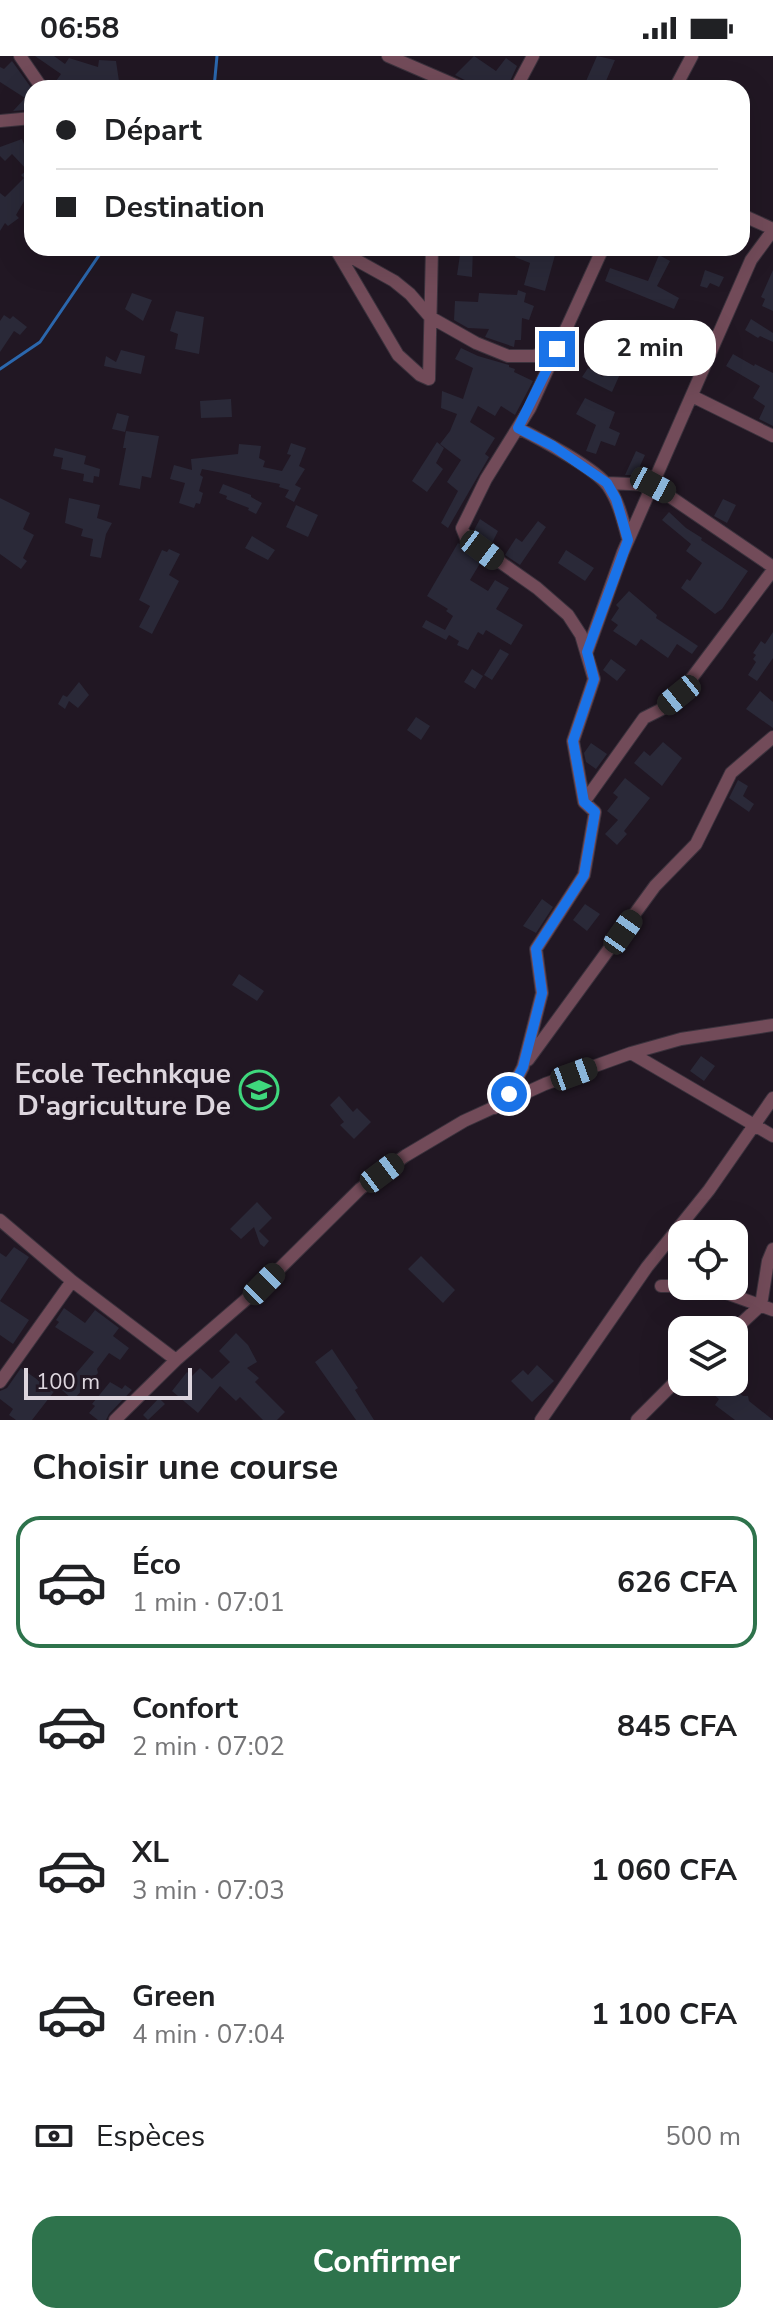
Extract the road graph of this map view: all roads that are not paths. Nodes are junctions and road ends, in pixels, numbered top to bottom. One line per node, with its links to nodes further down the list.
1 (20, 56): 5 (street)
2 (388, 56): 6 (street)
3 (533, 56): 7 (street)
4 (692, 56): 8 (street)
5 (36, 80)
6 (444, 80)
7 (520, 80)
8 (679, 80)
9 (24, 119): 10 (street)
10 (0, 121)
11 (750, 219): 12 (street)
12 (773, 230): 19 (street)
13 (341, 256): 17 (street)
14 (350, 256): 17 (street)
15 (432, 256): 17 (street)
16 (599, 256): 18 (street)
17 (430, 317): 18 (street)
18 (557, 349): 20 (street)
19 (692, 396): 21 (street); 23 (street)
20 (518, 428): 22 (street); 26 (street)
21 (773, 436)
22 (607, 483): 23 (street); 24 (street)
23 (653, 485): 24 (street); 25 (street)
24 (628, 540): 26 (street)
25 (773, 569): 28 (street)
26 (587, 652): 28 (street)
27 (773, 737): 31 (street)
28 (584, 802): 31 (street)
29 (773, 1025): 30 (street)
30 (631, 1053): 33 (street); 34 (street)
31 (523, 1067): 33 (street)
32 (773, 1098): 34 (street)
33 (494, 1108): 44 (street)
34 (755, 1125): 35 (street); 48 (street)
35 (773, 1136)
36 (0, 1220): 38 (street)
37 (773, 1249): 42 (street)
38 (72, 1281): 44 (street); 45 (street)
39 (661, 1286): 40 (street)
40 (668, 1286)
41 (745, 1300): 42 (street)
42 (767, 1308): 43 (street)
43 (748, 1321)
44 (176, 1360): 47 (street)
45 (0, 1382)
46 (668, 1389): 49 (street)
47 (115, 1420)
48 (541, 1420)
49 (637, 1420)

